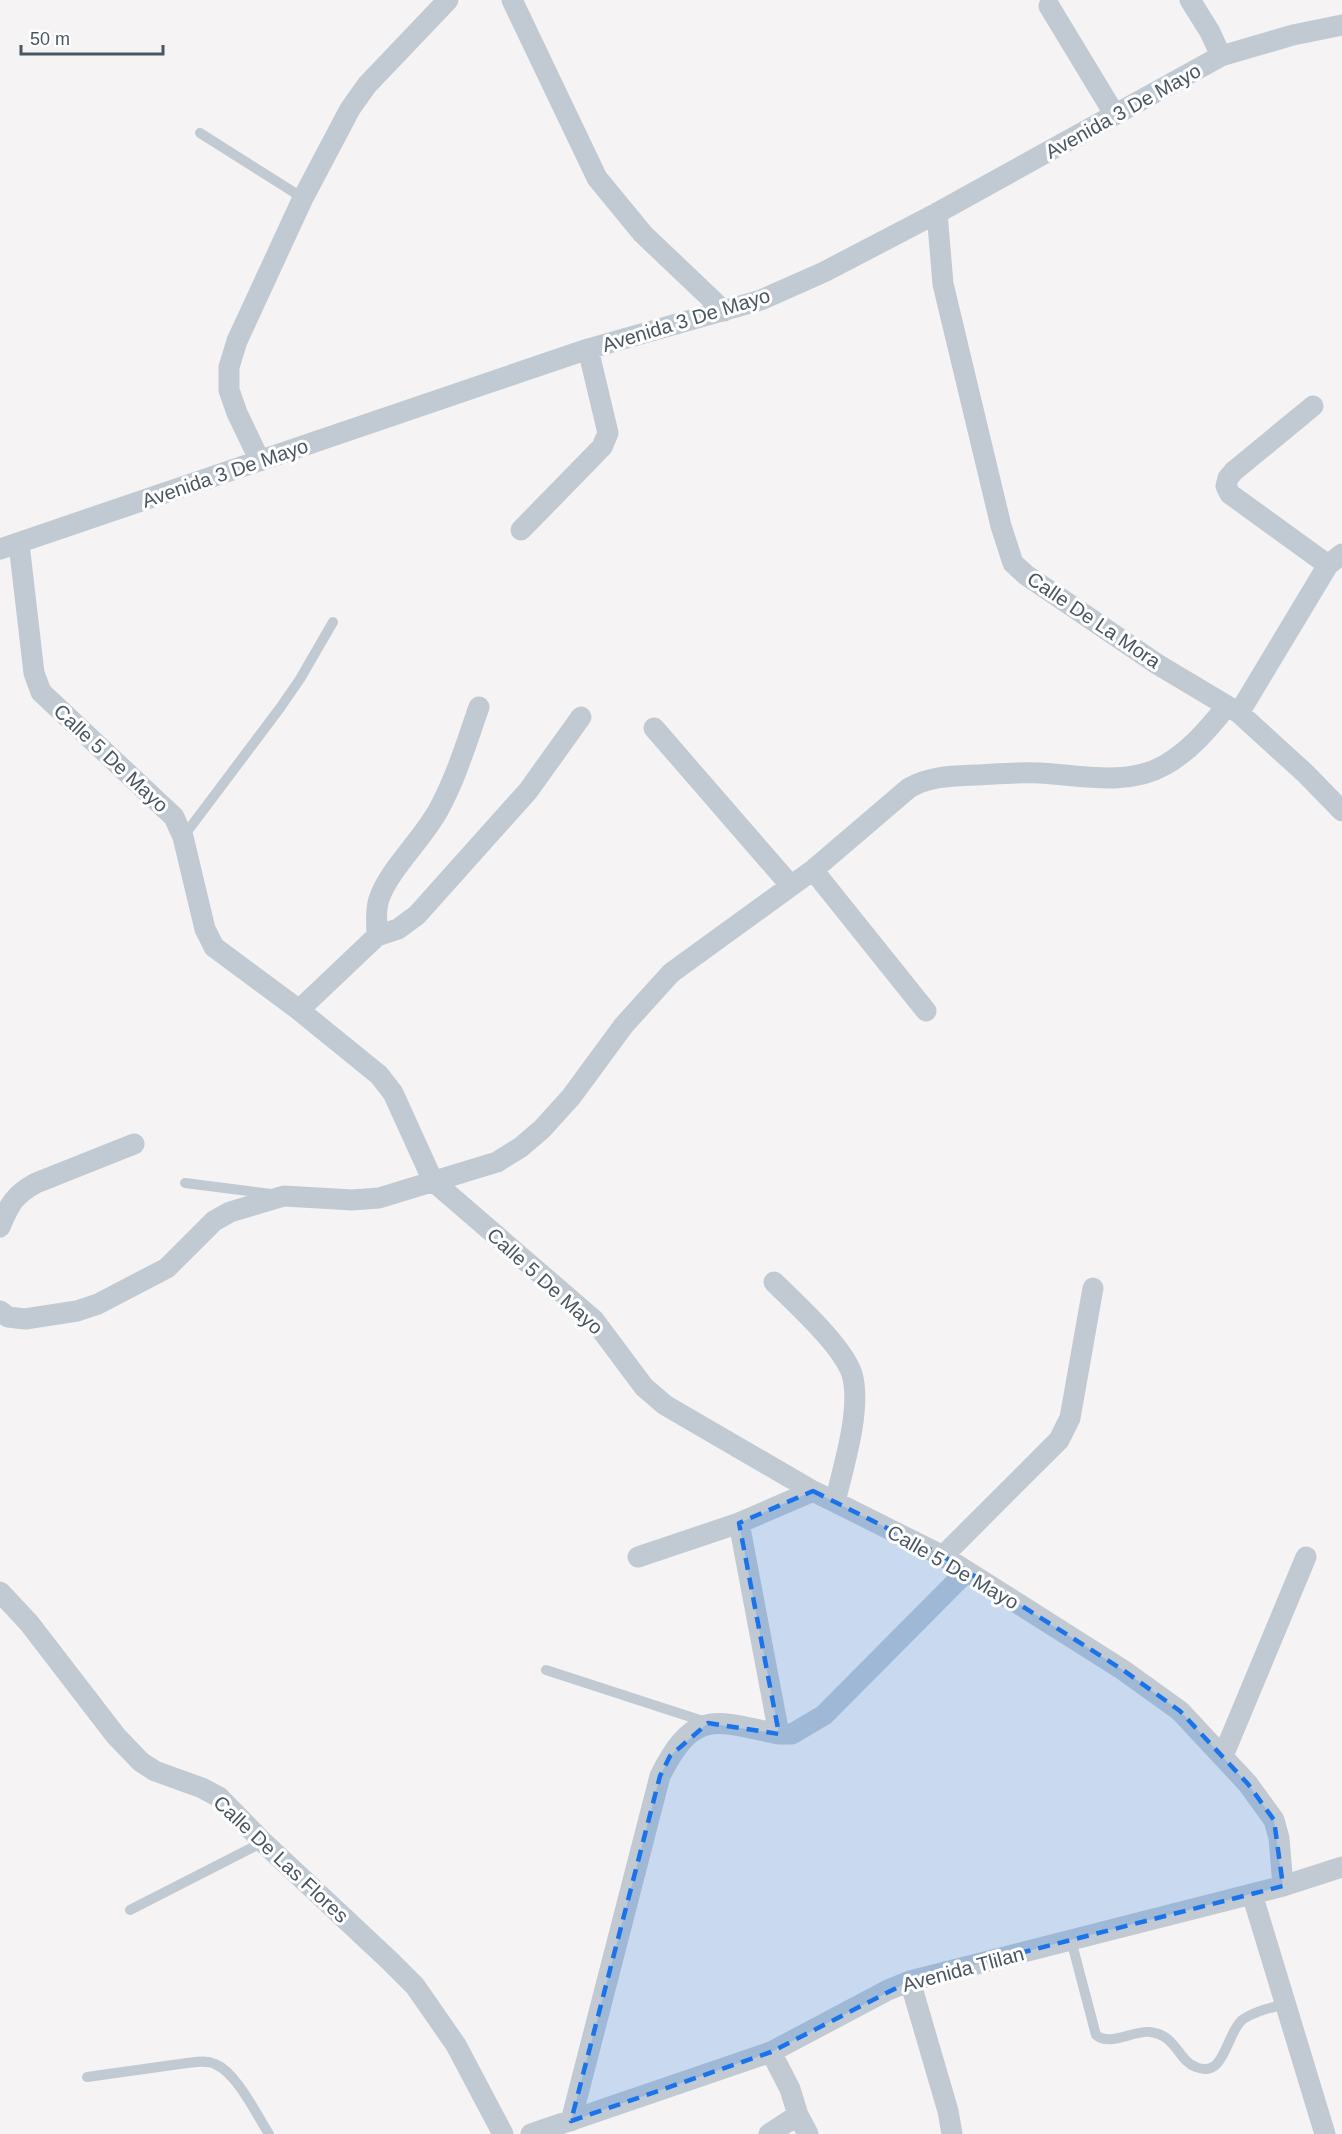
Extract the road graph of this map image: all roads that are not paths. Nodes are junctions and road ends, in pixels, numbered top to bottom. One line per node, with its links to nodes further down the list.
1 (448, 0): 9 (street)
2 (512, 0): 11 (street)
3 (1190, 0): 6 (street)
4 (1049, 6): 7 (street)
5 (1342, 25): 6 (street, Avenida 3 De Mayo)
6 (1221, 56): 7 (street, Avenida 3 De Mayo)
7 (1115, 115): 10 (street, Avenida 3 De Mayo)
8 (200, 133): 9 (lane)
9 (303, 198): 14 (street)
10 (938, 213): 11 (street, Avenida 3 De Mayo); 20 (street, Calle De La Mora)
11 (724, 311): 12 (street, Avenida 3 De Mayo)
12 (588, 349): 14 (street, Avenida 3 De Mayo); 15 (street)
13 (1313, 406): 17 (street)
14 (260, 461): 16 (street, Avenida 3 De Mayo)
15 (521, 530)
16 (9, 547): 24 (street, Calle 5 De Mayo)
17 (1335, 559): 20 (street)
18 (333, 622): 24 (lane)
19 (479, 707): 27 (street)
20 (1233, 710): 23 (street, Calle De La Mora); 25 (street)
21 (581, 717): 27 (street)
22 (654, 728): 26 (street)
23 (1342, 810)
24 (183, 837): 28 (street, Calle 5 De Mayo)
25 (813, 870): 26 (street); 29 (street)
26 (790, 886): 31 (street)
27 (377, 936): 28 (street)
28 (299, 1010): 31 (street, Calle 5 De Mayo)
29 (926, 1011)
30 (134, 1144): 34 (street)
31 (433, 1181): 33 (street); 38 (street, Calle 5 De Mayo)
32 (185, 1183): 33 (lane)
33 (284, 1196): 37 (street)
34 (0, 1227)
35 (774, 1282): 39 (street)
36 (1093, 1288): 41 (street)
37 (0, 1311)
38 (813, 1491): 39 (street, Calle 5 De Mayo); 40 (street)
39 (835, 1502): 41 (street, Calle 5 De Mayo)
40 (739, 1523): 42 (street); 48 (street)
41 (943, 1556): 44 (street, Calle 5 De Mayo)
42 (638, 1557)
43 (1305, 1557): 49 (street)
44 (968, 1571): 48 (street); 49 (street, Calle 5 De Mayo)
45 (0, 1592): 50 (street, Calle De Las Flores)
46 (546, 1670): 47 (lane)
47 (708, 1723): 48 (street); 61 (street)
48 (778, 1734)
49 (1223, 1756): 52 (street, Calle 5 De Mayo)
50 (263, 1842): 54 (lane); 63 (street, Calle De Las Flores)
51 (1342, 1867): 52 (street, Avenida Tlilan)
52 (1283, 1887): 53 (street, Avenida Tlilan)
53 (1252, 1894): 55 (street, Avenida Tlilan); 57 (street)
54 (130, 1910)
55 (1071, 1940): 56 (street, Avenida Tlilan); 57 (lane)
56 (909, 1981): 58 (street, Avenida Tlilan); 67 (street)
57 (1285, 2004): 68 (street)
58 (771, 2052): 60 (street); 61 (street, Avenida Tlilan)
59 (87, 2077): 62 (lane)
60 (798, 2115): 65 (street); 66 (street)
61 (571, 2121): 64 (street, Avenida Tlilan)
62 (269, 2134)
63 (503, 2134)
64 (531, 2134)
65 (769, 2134)
66 (808, 2134)
67 (952, 2134)
68 (1325, 2134)

